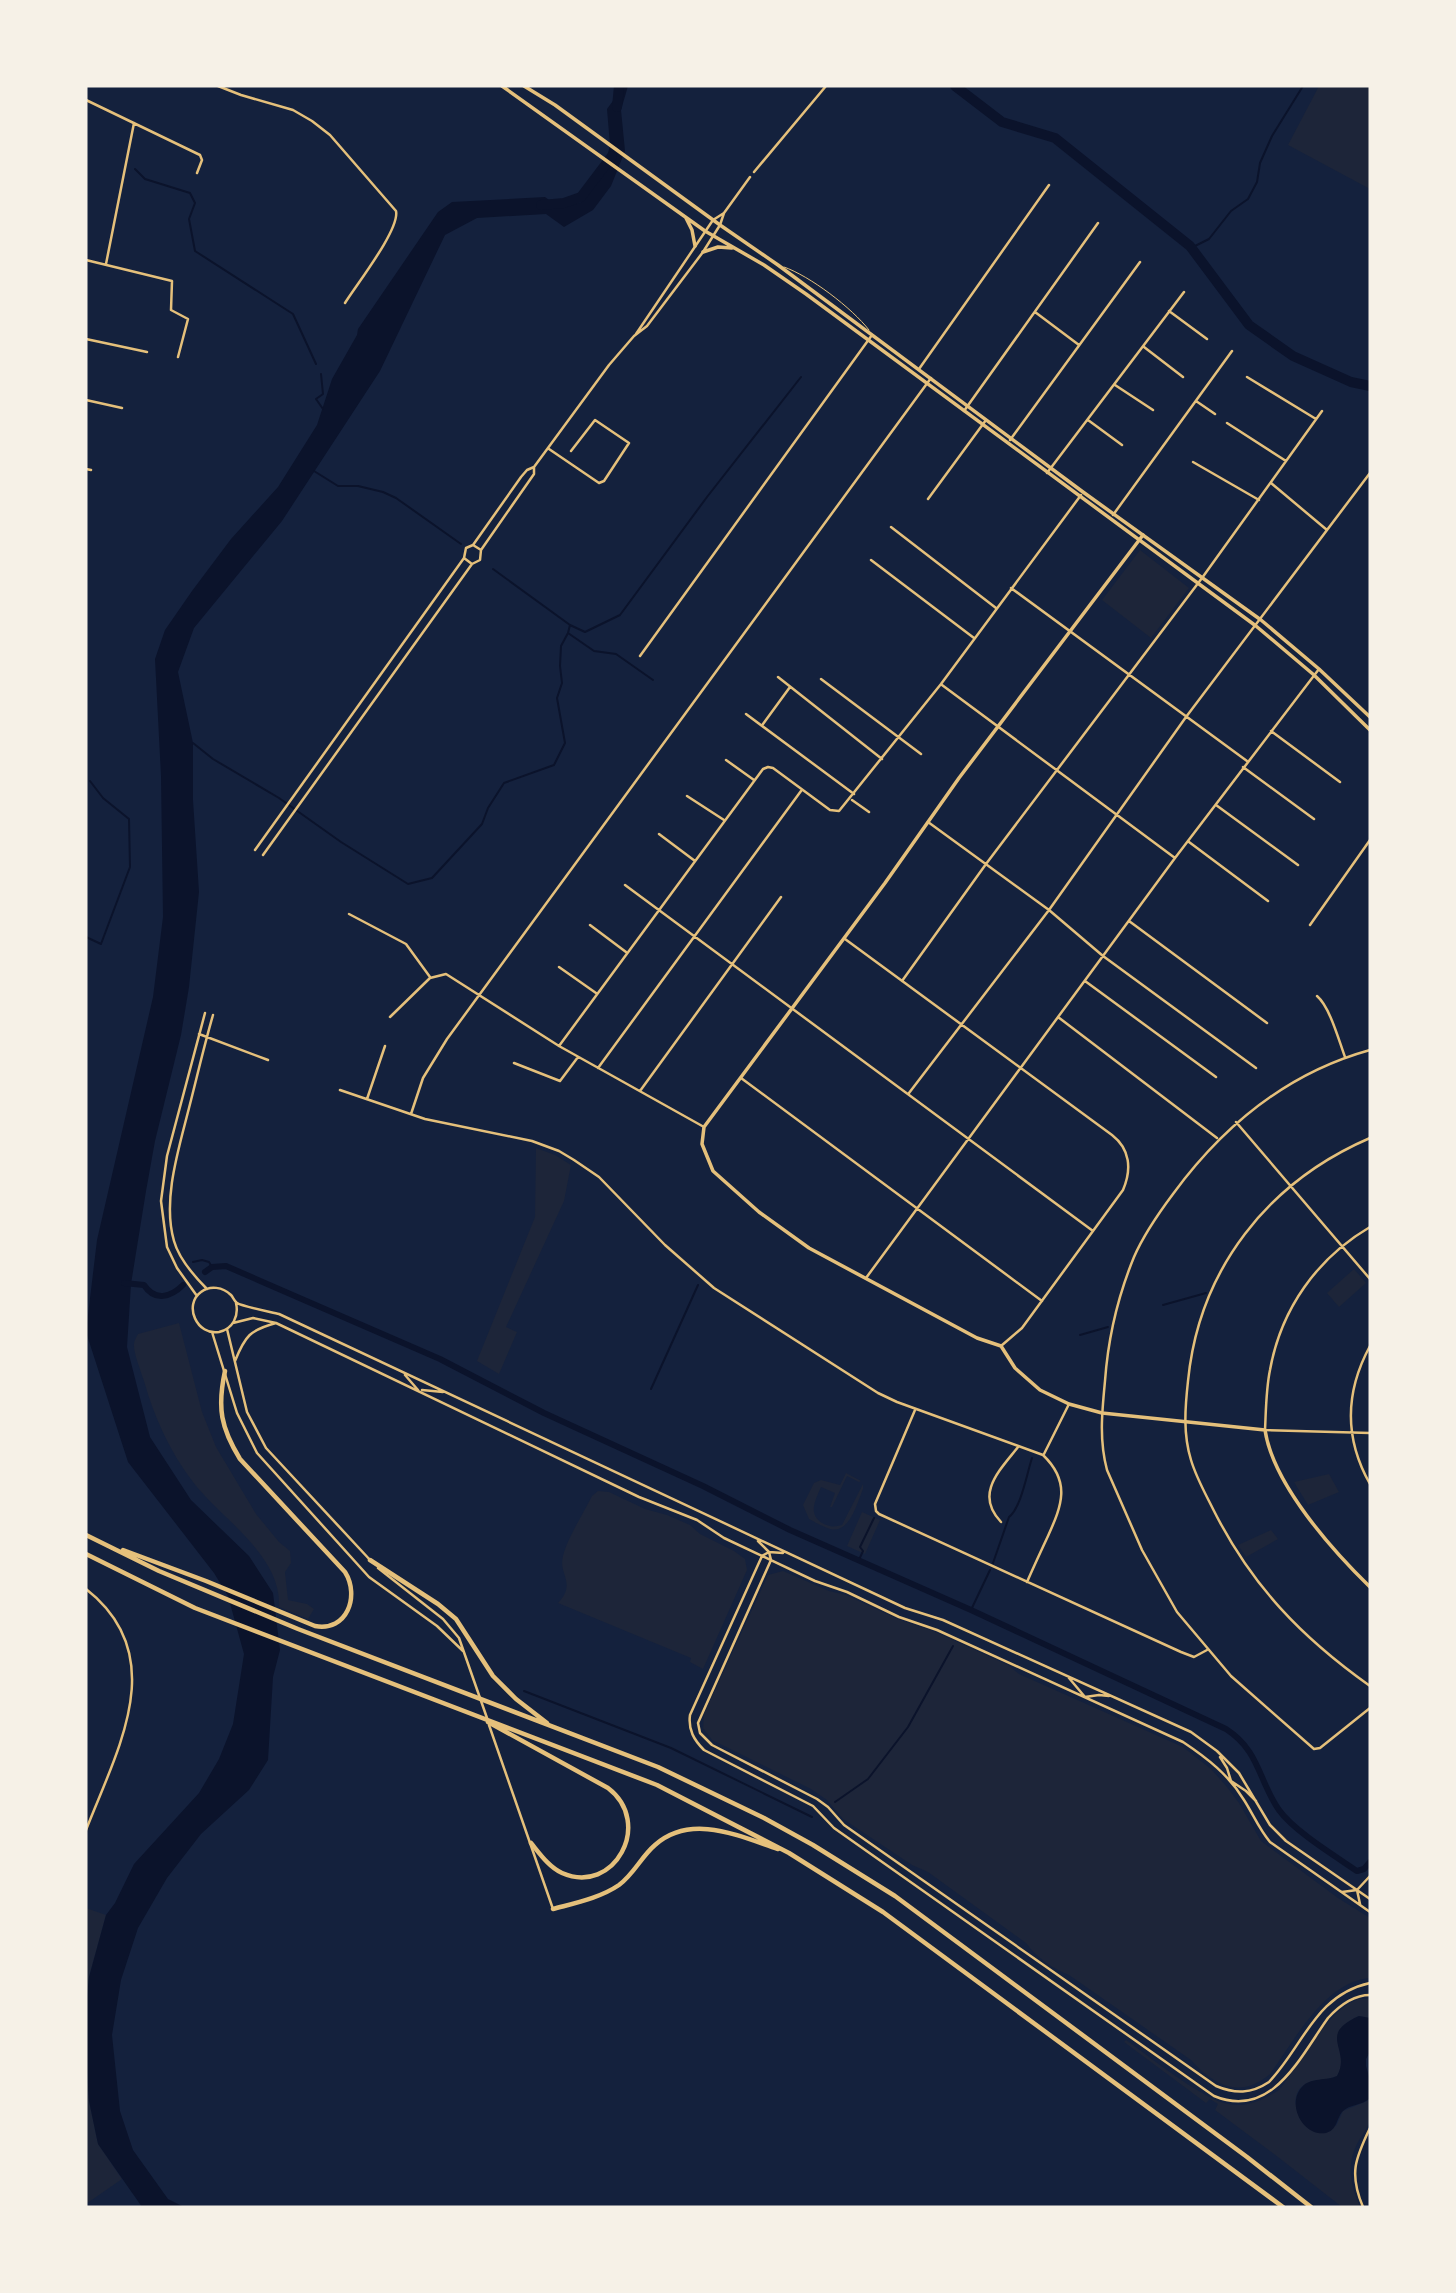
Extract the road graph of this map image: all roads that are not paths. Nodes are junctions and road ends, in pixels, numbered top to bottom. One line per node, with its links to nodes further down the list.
1 (218, 86): 27 (street)
2 (502, 86): 6 (main road)
3 (510, 86): 6 (main road)
4 (524, 86): 15 (main road)
5 (825, 86): 9 (street)
6 (517, 97): 14 (main road)
7 (86, 100): 8 (street)
8 (134, 123): 10 (street); 25 (street)
9 (754, 172)
10 (197, 173)
11 (750, 177): 13 (street)
12 (1049, 185): 40 (street)
13 (724, 213): 15 (street); 17 (street)
14 (685, 216): 18 (main road); 20 (main road)
15 (713, 220): 17 (main road); 18 (street)
16 (1098, 223): 29 (street)
17 (720, 225): 19 (street); 30 (main road)
18 (705, 231): 19 (main road); 20 (street)
19 (713, 236): 21 (main road); 22 (street)
20 (695, 246): 31 (street)
21 (734, 248): 22 (main road); 33 (main road)
22 (703, 252): 31 (street)
23 (86, 260): 25 (street)
24 (1140, 262): 35 (street)
25 (106, 264): 39 (street)
26 (1184, 292): 28 (street)
27 (345, 303)
28 (1170, 311): 34 (street); 36 (street)
29 (1035, 312): 35 (street); 48 (street)
30 (872, 335): 33 (street); 40 (main road)
31 (634, 336): 62 (street)
32 (86, 339): 38 (street)
33 (868, 340): 44 (main road); 96 (street)
34 (1207, 340)
35 (1079, 345): 59 (street)
36 (1142, 346): 41 (street); 45 (street)
37 (1232, 351): 47 (street)
38 (147, 352)
39 (177, 357)
40 (919, 369): 43 (main road)
41 (1183, 377)
42 (1247, 377): 56 (street)
43 (931, 378): 44 (street); 48 (main road)
44 (927, 383): 51 (main road); 158 (street)
45 (1114, 385): 50 (street); 55 (street)
46 (86, 401): 49 (street)
47 (1196, 401): 53 (street); 77 (street)
48 (968, 405): 51 (street); 54 (main road)
49 (122, 408)
50 (1153, 410)
51 (964, 411): 58 (main road)
52 (1322, 411): 56 (street)
53 (1215, 414)
54 (986, 419): 58 (street); 59 (main road)
55 (1088, 419): 61 (street); 67 (street)
56 (1316, 419): 64 (street)
57 (1227, 423): 64 (street)
58 (982, 425): 60 (main road); 75 (street)
59 (1011, 438): 60 (street); 67 (main road)
60 (1007, 443): 70 (main road)
61 (1122, 445)
62 (548, 448): 63 (street); 66 (street)
63 (571, 452)
64 (1286, 461): 72 (street)
65 (1193, 463): 76 (street)
66 (534, 467): 83 (street); 84 (street)
67 (1051, 468): 70 (street); 73 (main road)
68 (86, 469): 69 (street)
69 (91, 470)
70 (1047, 473): 74 (main road)
71 (1370, 473): 80 (street)
72 (1270, 483): 76 (street); 80 (street)
73 (1083, 492): 74 (street); 77 (main road)
74 (1079, 497): 78 (main road); 90 (street)
75 (928, 499)
76 (1258, 500): 88 (street)
77 (1114, 513): 78 (street); 81 (main road)
78 (1110, 519): 82 (main road)
79 (891, 527): 91 (street)
80 (1327, 530): 92 (street)
81 (1143, 535): 82 (main road); 88 (main road)
82 (1139, 541): 89 (main road); 94 (main road)
83 (473, 545): 84 (street); 85 (street)
84 (481, 550): 87 (street)
85 (464, 558): 87 (street); 133 (street)
86 (871, 560): 95 (street)
87 (472, 564): 134 (street)
88 (1202, 578): 89 (street); 92 (main road)
89 (1198, 584): 93 (main road); 98 (street)
90 (1011, 588): 91 (street); 94 (street)
91 (996, 608): 95 (street)
92 (1261, 620): 93 (street); 97 (main road)
93 (1256, 626): 99 (main road); 105 (street)
94 (1069, 632): 98 (street); 108 (main road)
95 (974, 638): 102 (street)
96 (640, 656)
97 (1319, 669): 99 (street); 106 (main road)
98 (1129, 676): 105 (street); 117 (street)
99 (1314, 676): 109 (main road); 110 (street)
100 (778, 677): 103 (street)
101 (821, 679): 111 (street)
102 (941, 684): 108 (street); 111 (street)
103 (790, 687): 107 (street); 113 (street)
104 (746, 714): 107 (street)
105 (1186, 717): 115 (street); 126 (street)
106 (1370, 717)
107 (762, 725): 121 (street)
108 (999, 727): 117 (street); 129 (main road)
109 (1370, 730)
110 (1271, 731): 115 (street); 119 (street)
111 (898, 738): 112 (street); 113 (street)
112 (920, 754)
113 (882, 759): 121 (street)
114 (726, 760): 118 (street)
115 (1247, 761): 116 (street)
116 (1243, 767): 124 (street); 127 (street)
117 (1057, 771): 126 (street); 137 (street)
118 (754, 780): 120 (street); 128 (street)
119 (1340, 782)
120 (802, 790): 123 (street); 148 (street)
121 (855, 794): 123 (street)
122 (687, 796): 128 (street)
123 (850, 799): 125 (street)
124 (1216, 805): 132 (street); 138 (street)
125 (869, 812)
126 (1117, 816): 135 (street); 143 (street)
127 (1314, 819)
128 (724, 820): 136 (street)
129 (928, 822): 137 (street); 149 (main road)
130 (659, 834): 136 (street)
131 (1370, 840): 147 (street)
132 (1189, 842): 135 (street); 141 (street)
133 (256, 850)
134 (263, 855)
135 (1175, 858): 145 (street)
136 (695, 861): 142 (street)
137 (986, 864): 143 (street); 155 (street)
138 (1297, 865)
139 (625, 885): 142 (street)
140 (781, 897): 152 (street)
141 (1268, 901)
142 (658, 910): 148 (street); 150 (street)
143 (1049, 910): 151 (street); 166 (street)
144 (349, 914): 154 (street)
145 (1129, 921): 151 (street); 165 (street)
146 (590, 925): 150 (street)
147 (1310, 925)
148 (695, 936): 152 (street); 176 (street)
149 (844, 939): 155 (street); 160 (main road)
150 (626, 952): 157 (street)
151 (1103, 956): 156 (street); 177 (street)
152 (733, 964): 160 (street); 182 (street)
153 (559, 967): 157 (street)
154 (430, 978): 158 (street); 163 (street)
155 (902, 981): 166 (street)
156 (1085, 981): 164 (street); 180 (street)
157 (596, 993): 169 (street)
158 (480, 996): 169 (street); 185 (street)
159 (1317, 996): 173 (street)
160 (793, 1008): 179 (main road); 183 (street)
161 (205, 1013): 167 (street)
162 (213, 1015): 168 (street)
163 (390, 1017)
164 (1058, 1017): 178 (street); 190 (street)
165 (1267, 1023)
166 (960, 1024): 178 (street); 183 (street)
167 (199, 1034): 168 (street); 199 (street)
168 (207, 1036): 174 (street); 198 (street)
169 (559, 1045): 172 (street)
170 (384, 1046): 184 (street)
171 (1370, 1050): 173 (street)
172 (578, 1057): 175 (street); 176 (street)
173 (1345, 1057): 186 (street)
174 (268, 1060)
175 (514, 1063)
176 (598, 1068): 182 (street)
177 (1256, 1068)
178 (1020, 1069): 188 (street); 194 (street)
179 (741, 1077): 187 (main road); 192 (street)
180 (1216, 1077)
181 (341, 1090): 184 (street)
182 (640, 1091): 187 (street)
183 (909, 1093): 188 (street)
184 (367, 1100): 185 (street)
185 (411, 1115): 214 (street)
186 (1236, 1122): 190 (street); 191 (street)
187 (704, 1128): 196 (main road)
188 (969, 1138): 192 (street); 194 (street)
189 (1370, 1138): 191 (street)
190 (1219, 1139): 215 (street)
191 (1290, 1186): 195 (street); 216 (street)
192 (918, 1208): 196 (street); 200 (street)
193 (1370, 1227): 195 (street)
194 (1093, 1231): 200 (street)
195 (1341, 1246): 197 (street); 217 (street)
196 (866, 1278): 206 (main road)
197 (1370, 1279)
198 (207, 1289): 199 (street); 201 (street)
199 (197, 1296): 205 (street)
200 (1042, 1301): 206 (street)
201 (236, 1303): 202 (street); 209 (street)
202 (233, 1323): 203 (street); 204 (street)
203 (276, 1323): 208 (street); 211 (street)
204 (227, 1329): 205 (street); 208 (street)
205 (212, 1332): 210 (street)
206 (1001, 1346): 213 (main road)
207 (1370, 1346): 219 (street)
208 (234, 1364): 231 (street)
209 (397, 1369): 211 (street); 212 (street)
210 (225, 1371): 226 (highway); 237 (street)
211 (418, 1390): 212 (street); 230 (street)
212 (451, 1394): 225 (street)
213 (1069, 1404): 215 (main road); 221 (street)
214 (915, 1410): 220 (street); 233 (street)
215 (1102, 1413): 216 (main road); 236 (street)
216 (1185, 1421): 217 (main road); 239 (street)
217 (1265, 1430): 219 (street); 234 (main road)
218 (1370, 1433): 219 (street)
219 (1350, 1434): 222 (street)
220 (1018, 1447): 221 (street); 223 (street)
221 (1043, 1455): 233 (street)
222 (1370, 1485)
223 (1001, 1522)
224 (86, 1535): 226 (highway)
225 (754, 1537): 227 (street); 229 (street)
226 (98, 1541): 244 (highway)
227 (769, 1552): 229 (street); 230 (street); 232 (street)
228 (86, 1554): 243 (highway)
229 (789, 1554): 238 (street)
230 (762, 1556): 232 (street); 259 (street)
231 (370, 1560): 237 (street); 244 (highway)
232 (771, 1560): 240 (street); 258 (street)
233 (1027, 1581): 236 (street)
234 (1370, 1587)
235 (86, 1589): 248 (street)
236 (1207, 1650): 242 (street)
237 (466, 1653): 249 (street)
238 (1065, 1675): 240 (street); 241 (street)
239 (1370, 1686)
240 (1085, 1697): 241 (street); 246 (street)
241 (1114, 1697): 245 (street)
242 (1370, 1708)
243 (471, 1713): 249 (highway); 250 (highway)
244 (554, 1727): 262 (highway)
245 (1217, 1751): 246 (street); 247 (street)
246 (1231, 1781): 247 (street); 252 (street)
247 (1259, 1805): 253 (street)
248 (86, 1830)
249 (531, 1843): 256 (street)
250 (789, 1853): 256 (highway); 261 (highway)
251 (1370, 1875): 253 (street)
252 (1338, 1890): 253 (street); 255 (street)
253 (1357, 1890): 254 (street); 255 (street)
254 (1370, 1899)
255 (1363, 1907): 257 (street)
256 (553, 1909)
257 (1370, 1912)
258 (1370, 1983)
259 (1370, 1995)
260 (1370, 2128): 263 (street)
261 (1283, 2207)
262 (1311, 2207)
263 (1363, 2207)

